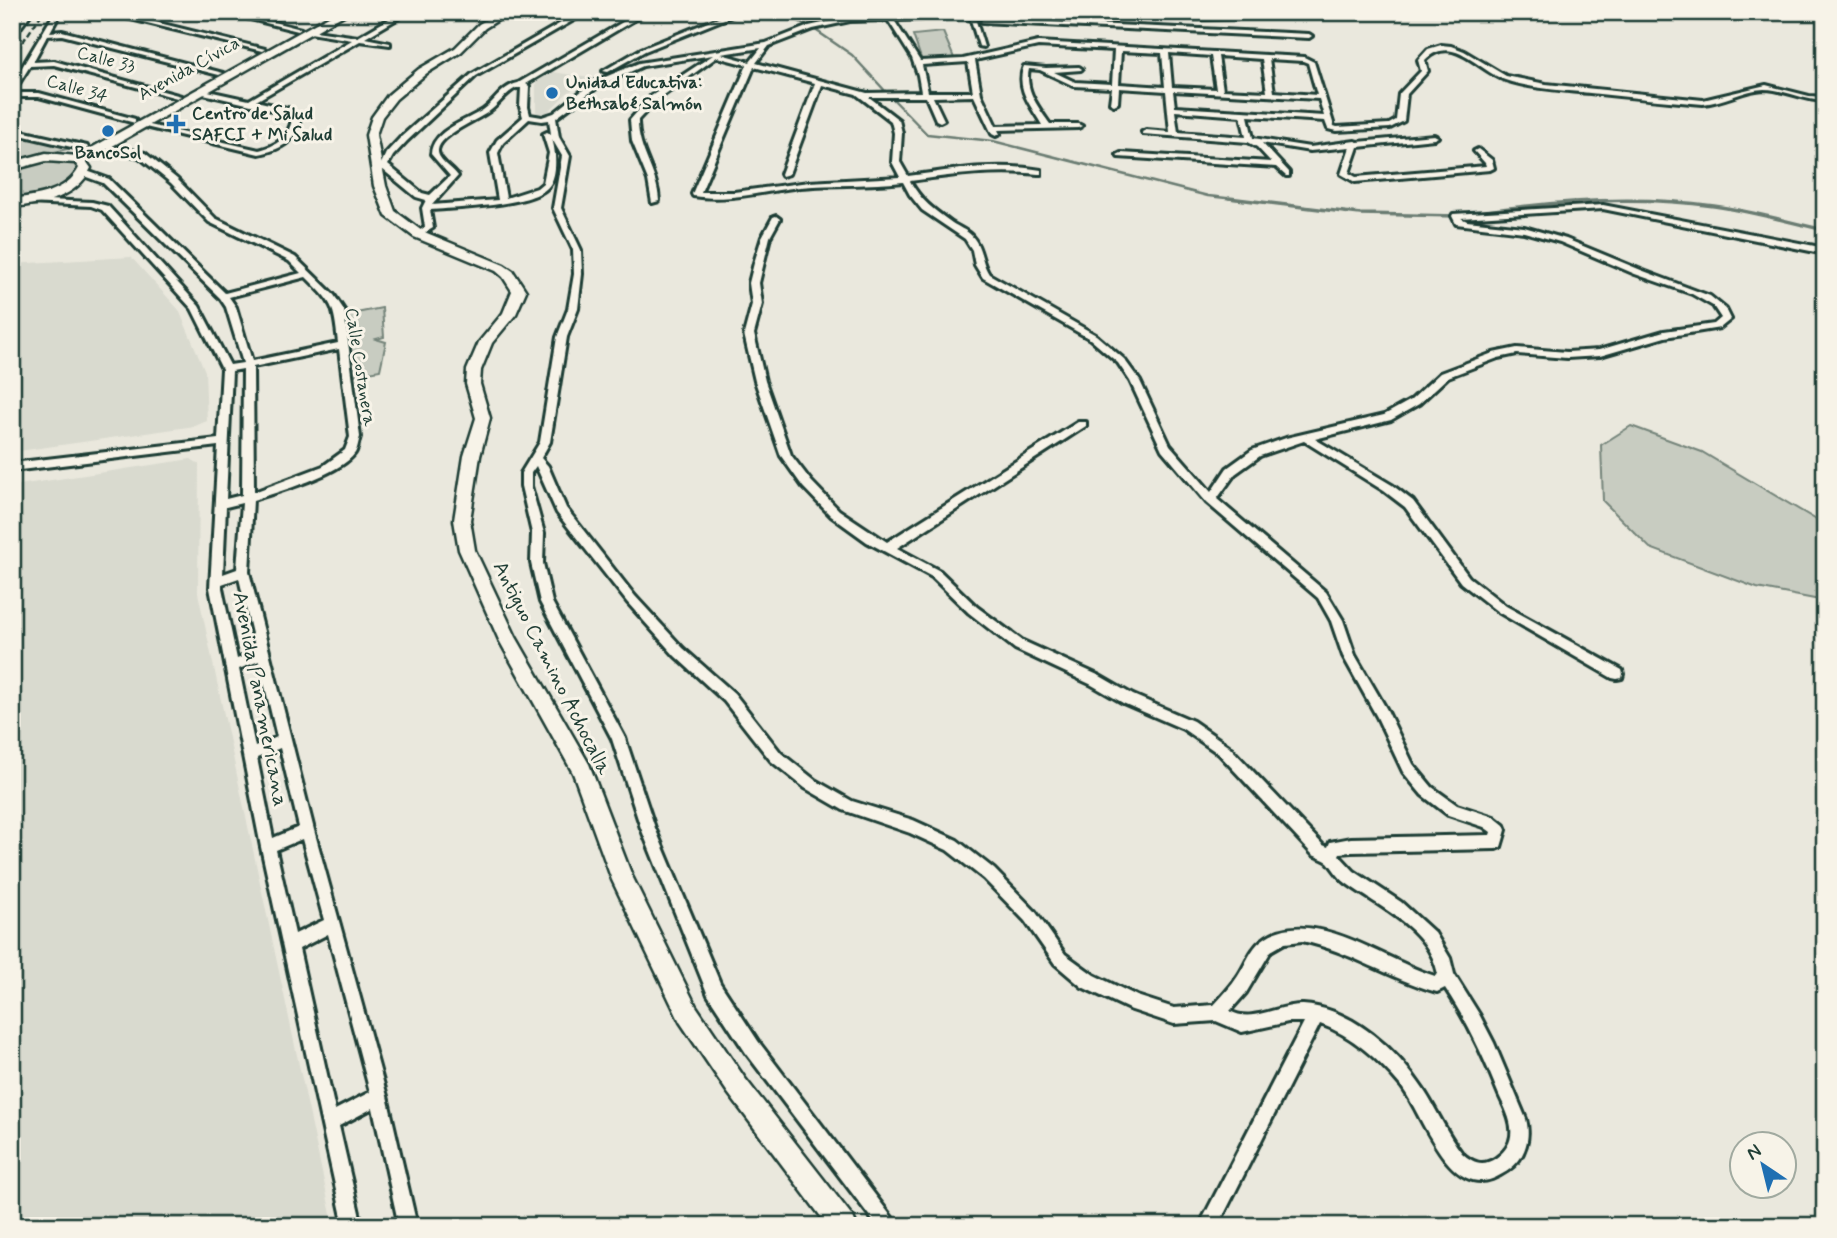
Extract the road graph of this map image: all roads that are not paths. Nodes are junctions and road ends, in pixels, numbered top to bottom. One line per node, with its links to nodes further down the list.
1 (27, 12): 16 (street); 31 (street)
2 (58, 12): 28 (street)
3 (105, 12): 38 (street)
4 (225, 12): 25 (street)
5 (328, 12): 25 (main road, Avenida Cívica)
6 (344, 12): 25 (main road)
7 (406, 12): 32 (street)
8 (507, 12): 92 (main road, Antiguo Camino Achocalla)
9 (585, 12): 92 (street)
10 (645, 12): 53 (street)
11 (739, 12): 56 (street)
12 (962, 13): 13 (street); 19 (street)
13 (1016, 13): 14 (street)
14 (1070, 13): 15 (street)
15 (1124, 13): 21 (street)
16 (12, 14)
17 (1181, 14): 20 (street); 21 (street)
18 (850, 15): 22 (street); 34 (street)
19 (907, 15): 22 (street); 23 (street)
20 (1268, 15)
21 (1166, 16): 26 (street)
22 (890, 17): 46 (street)
23 (972, 21): 24 (street); 35 (street)
24 (1129, 28): 26 (street); 37 (street)
25 (304, 30): 32 (street); 38 (main road, Avenida Cívica); 57 (main road, Avenida Cívica)
26 (1172, 30): 27 (street); 40 (street)
27 (1221, 33): 29 (street); 42 (street)
28 (44, 34): 47 (street); 51 (street)
29 (1268, 35): 30 (street); 44 (street)
30 (1309, 36)
31 (12, 37)
32 (359, 40): 33 (street); 68 (street)
33 (388, 44)
34 (767, 45): 43 (street); 48 (street)
35 (982, 46)
36 (1118, 48): 37 (street); 45 (street); 54 (street)
37 (1131, 48): 39 (street)
38 (262, 49): 51 (main road, Avenida Cívica)
39 (1165, 51): 40 (street); 55 (street)
40 (1176, 52): 41 (street)
41 (1214, 54): 42 (street); 58 (street)
42 (1225, 54): 44 (street)
43 (715, 55): 48 (street); 56 (street); 100 (street)
44 (1268, 56): 63 (street); 66 (street)
45 (971, 60): 46 (street); 62 (street)
46 (918, 63): 64 (street)
47 (26, 64): 59 (street); 65 (street, Calle 33)
48 (751, 65): 52 (street); 97 (street)
49 (1079, 69): 50 (street)
50 (1046, 70): 54 (street); 78 (street)
51 (219, 73): 65 (main road, Avenida Cívica)
52 (819, 83): 60 (street); 95 (street)
53 (520, 85): 72 (street); 98 (street)
54 (1116, 86): 55 (street); 69 (street)
55 (1169, 89): 58 (street); 70 (street)
56 (586, 90): 73 (street)
57 (202, 91): 68 (street); 76 (main road, Avenida Cívica)
58 (1220, 92): 61 (street)
59 (12, 93): 76 (street, Calle 34)
60 (859, 93): 64 (street); 97 (street)
61 (1238, 93): 63 (street); 71 (street)
62 (977, 94): 64 (street); 80 (street)
63 (1271, 94): 66 (street)
64 (927, 95): 75 (street)
65 (177, 96): 76 (main road, Avenida Cívica)
66 (1323, 97): 74 (street)
67 (1825, 99): 74 (street)
68 (250, 102): 76 (street, Calle 34)
69 (1114, 103)
70 (1172, 110): 71 (street); 82 (street)
71 (1242, 114): 74 (street); 84 (street)
72 (527, 117): 73 (street); 101 (street)
73 (548, 118): 101 (street); 115 (street)
74 (1329, 119)
75 (940, 120)
76 (136, 123): 86 (main road, Avenida Cívica); 88 (main road, Avenida Cívica)
77 (1078, 125): 78 (street)
78 (1047, 126): 80 (street)
79 (12, 131): 88 (street)
80 (994, 131)
81 (1146, 132): 82 (street)
82 (1174, 134): 84 (street)
83 (1434, 136): 85 (street)
84 (1250, 140): 85 (street); 90 (street)
85 (1355, 143): 87 (street)
86 (105, 146): 88 (main road, Avenida Cívica); 107 (street, Calle Costanera)
87 (1478, 150)
88 (77, 155): 91 (main road); 94 (main road)
89 (1121, 155): 90 (street)
90 (1277, 165): 96 (street)
91 (12, 166)
92 (380, 166): 98 (street); 105 (main road, Antiguo Camino Achocalla)
93 (1038, 172): 97 (street)
94 (84, 173): 99 (main road); 108 (street, Avenida Panamericana)
95 (785, 174)
96 (1286, 174)
97 (905, 179): 118 (street)
98 (430, 198): 103 (street)
99 (28, 201): 102 (main road); 111 (street)
100 (655, 201)
101 (503, 202): 103 (street)
102 (12, 203)
103 (426, 208): 105 (street)
104 (776, 219): 120 (street)
105 (418, 234): 140 (main road, Antiguo Camino Achocalla)
106 (1825, 251): 113 (street)
107 (308, 274): 108 (street); 109 (street, Calle Costanera)
108 (223, 296): 110 (street, Avenida Panamericana)
109 (342, 345): 110 (street); 117 (street, Calle Costanera)
110 (248, 364): 111 (street); 117 (street, Avenida Panamericana)
111 (227, 369): 114 (street, Avenida Panamericana)
112 (1082, 424): 120 (street)
113 (1308, 439): 118 (street); 125 (street)
114 (222, 442): 116 (street); 119 (street, Avenida Panamericana)
115 (536, 460): 134 (street); 141 (street)
116 (12, 467)
117 (248, 498): 119 (street, Calle Costanera); 121 (street, Avenida Panamericana)
118 (1212, 500): 130 (street)
119 (220, 505): 122 (street, Avenida Panamericana)
120 (887, 548): 130 (street)
121 (243, 572): 122 (street); 123 (street, Avenida Panamericana)
122 (216, 581): 124 (street, Avenida Panamericana)
123 (264, 653): 124 (street); 126 (street, Avenida Panamericana)
124 (232, 666): 127 (street, Avenida Panamericana)
125 (1617, 674)
126 (286, 739): 127 (street); 128 (street, Avenida Panamericana)
127 (250, 755): 129 (street, Avenida Panamericana)
128 (307, 830): 129 (street); 131 (street, Avenida Panamericana)
129 (268, 847): 132 (street, Avenida Panamericana)
130 (1332, 856): 133 (street)
131 (332, 924): 132 (street); 136 (street, Avenida Panamericana)
132 (290, 945): 137 (street, Avenida Panamericana)
133 (1447, 977): 134 (street); 135 (street)
134 (1218, 1013): 135 (street)
135 (1316, 1016): 142 (street)
136 (379, 1096): 137 (street); 139 (street, Avenida Panamericana)
137 (330, 1122): 138 (street, Avenida Panamericana)
138 (353, 1226)
139 (408, 1226)
140 (844, 1226)
141 (888, 1226)
142 (1208, 1226)

